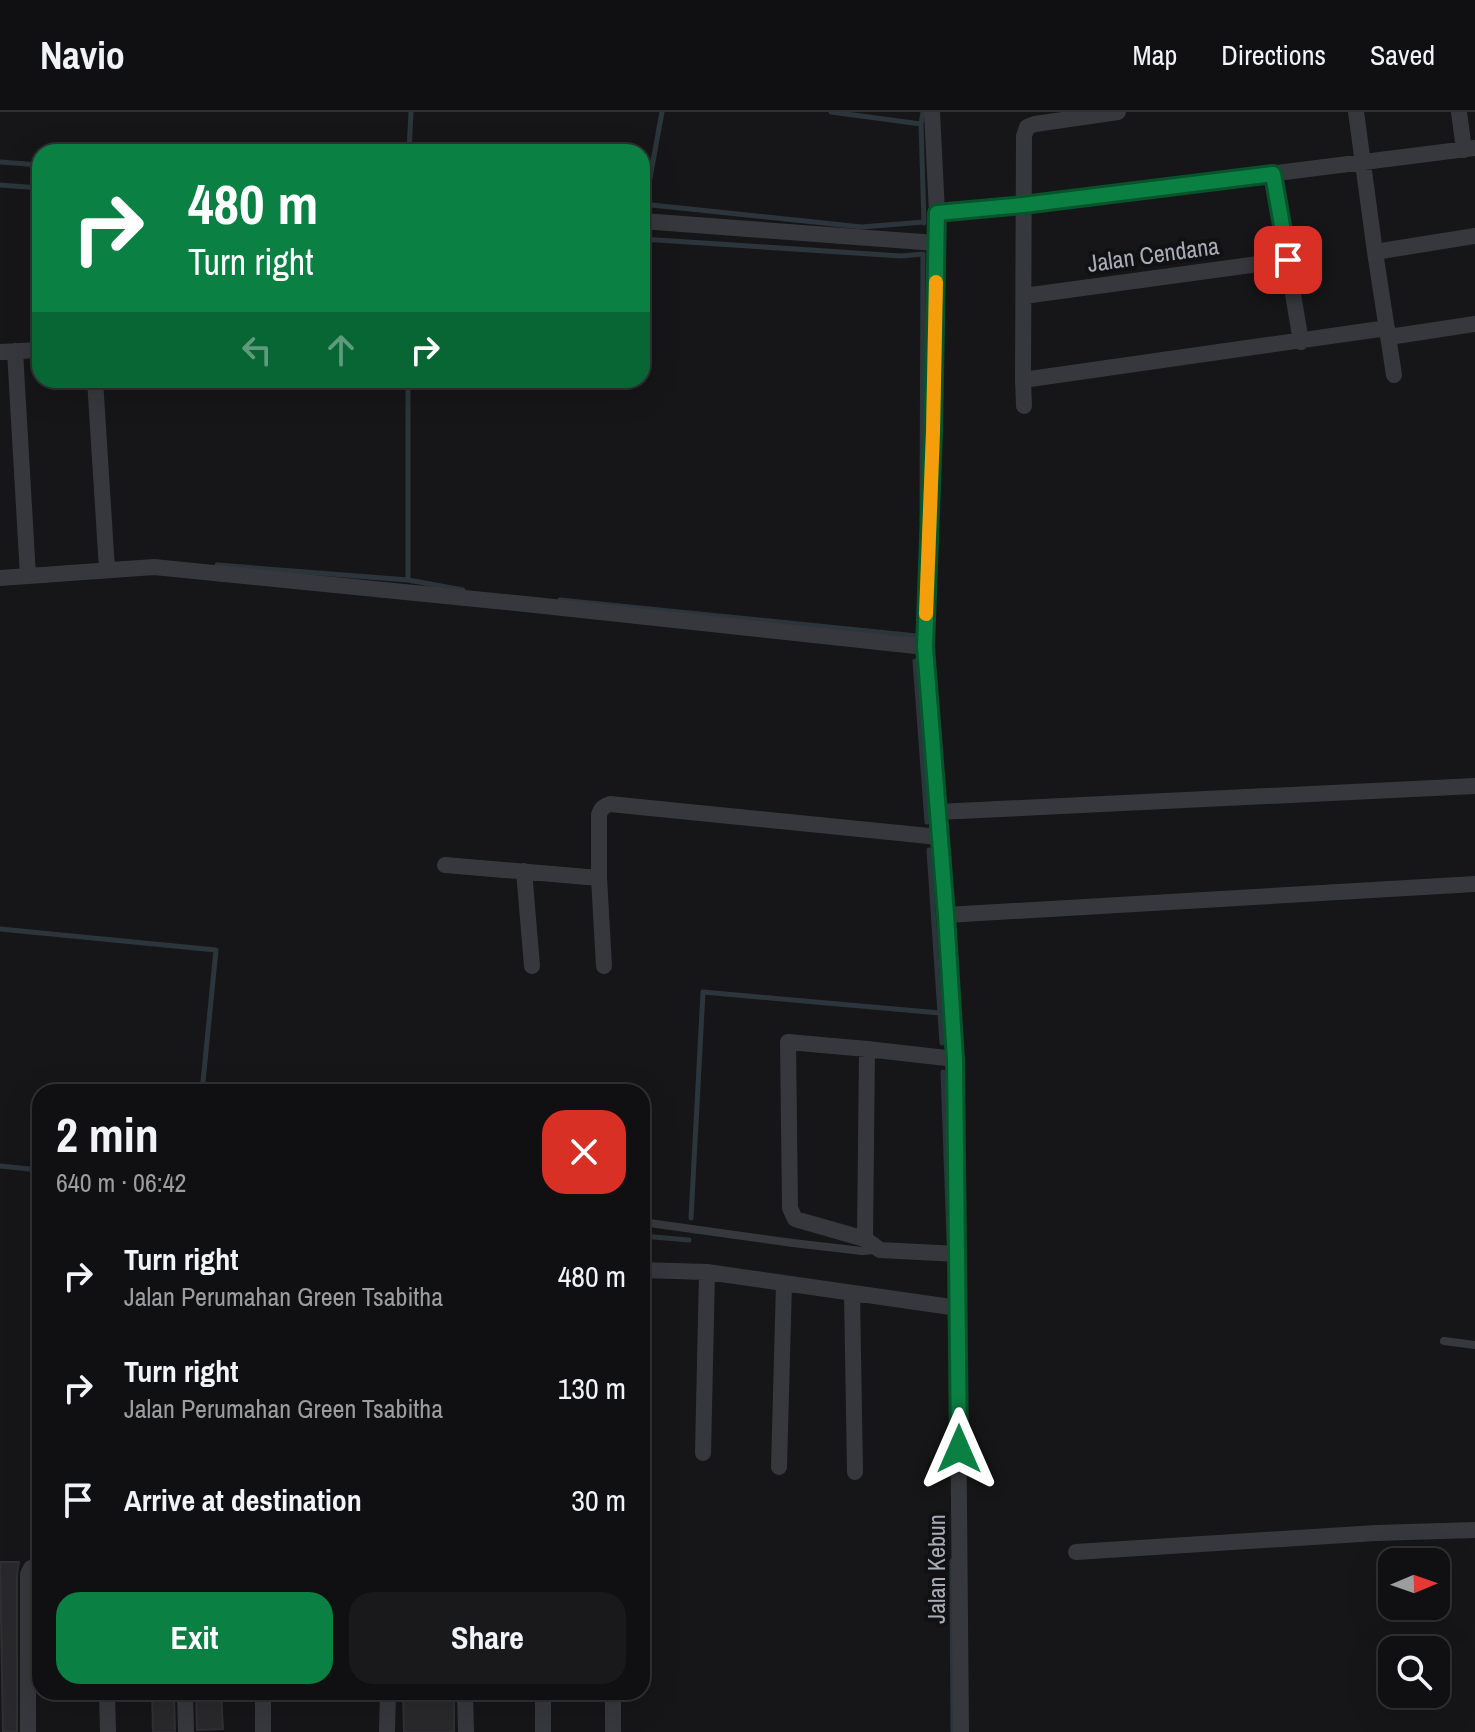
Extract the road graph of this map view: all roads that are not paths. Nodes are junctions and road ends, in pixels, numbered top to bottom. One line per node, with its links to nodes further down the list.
1 (932, 112): 9 (street, Jalan Kebun)
2 (1118, 112): 8 (street)
3 (1356, 112): 6 (street)
4 (1459, 112): 5 (street)
5 (1470, 149): 6 (street)
6 (1364, 163): 7 (street); 13 (street)
7 (1273, 174): 8 (street); 14 (street)
8 (1023, 205): 9 (street); 15 (street)
9 (937, 213): 12 (street, Jalan Kebun)
10 (650, 222): 12 (street)
11 (1475, 236): 13 (street)
12 (936, 243): 28 (street, Jalan Kebun)
13 (1375, 252): 17 (street)
14 (1288, 260): 15 (street, Jalan Cendana); 18 (street)
15 (1024, 296): 22 (street)
16 (1475, 324): 17 (street)
17 (1388, 333): 18 (street); 21 (street)
18 (1301, 342): 22 (street)
19 (32, 350): 20 (street)
20 (7, 352): 26 (street)
21 (1394, 375)
22 (1023, 380): 24 (street)
23 (96, 388): 25 (street)
24 (1024, 406)
25 (107, 569): 26 (street); 28 (street)
26 (28, 576): 27 (street)
27 (0, 578)
28 (925, 647): 30 (street, Jalan Kebun)
29 (1475, 786): 30 (street)
30 (938, 812): 31 (street, Jalan Kebun)
31 (939, 837): 34 (street); 36 (street, Jalan Kebun)
32 (445, 865): 33 (street)
33 (524, 871): 34 (street); 37 (street)
34 (599, 878): 38 (street)
35 (1475, 884): 36 (street)
36 (946, 915): 40 (street, Jalan Kebun)
37 (532, 966)
38 (604, 966)
39 (867, 1049): 40 (street); 42 (street); 42 (street)
40 (955, 1059): 44 (street, Jalan Kebun)
41 (650, 1223): 43 (lane)
42 (865, 1239): 43 (street)
43 (880, 1250): 44 (street)
44 (958, 1254): 49 (street, Jalan Kebun)
45 (650, 1270): 46 (street)
46 (707, 1272): 47 (street); 52 (street)
47 (784, 1283): 48 (street); 53 (street)
48 (852, 1293): 49 (street); 54 (street)
49 (958, 1308): 73 (street, Jalan Kebun)
50 (1444, 1341): 51 (lane)
51 (1475, 1345)
52 (703, 1453)
53 (779, 1467)
54 (855, 1472)
55 (1475, 1530): 56 (street)
56 (1076, 1552)
57 (32, 1568): 65 (street)
58 (107, 1700): 66 (street)
59 (185, 1700): 67 (street)
60 (263, 1700): 68 (street)
61 (388, 1700): 69 (street)
62 (465, 1700): 70 (street)
63 (543, 1700): 71 (street)
64 (613, 1700): 72 (street)
65 (28, 1732)
66 (108, 1732)
67 (186, 1732)
68 (263, 1732)
69 (387, 1732)
70 (466, 1732)
71 (543, 1732)
72 (613, 1732)
73 (961, 1732)

